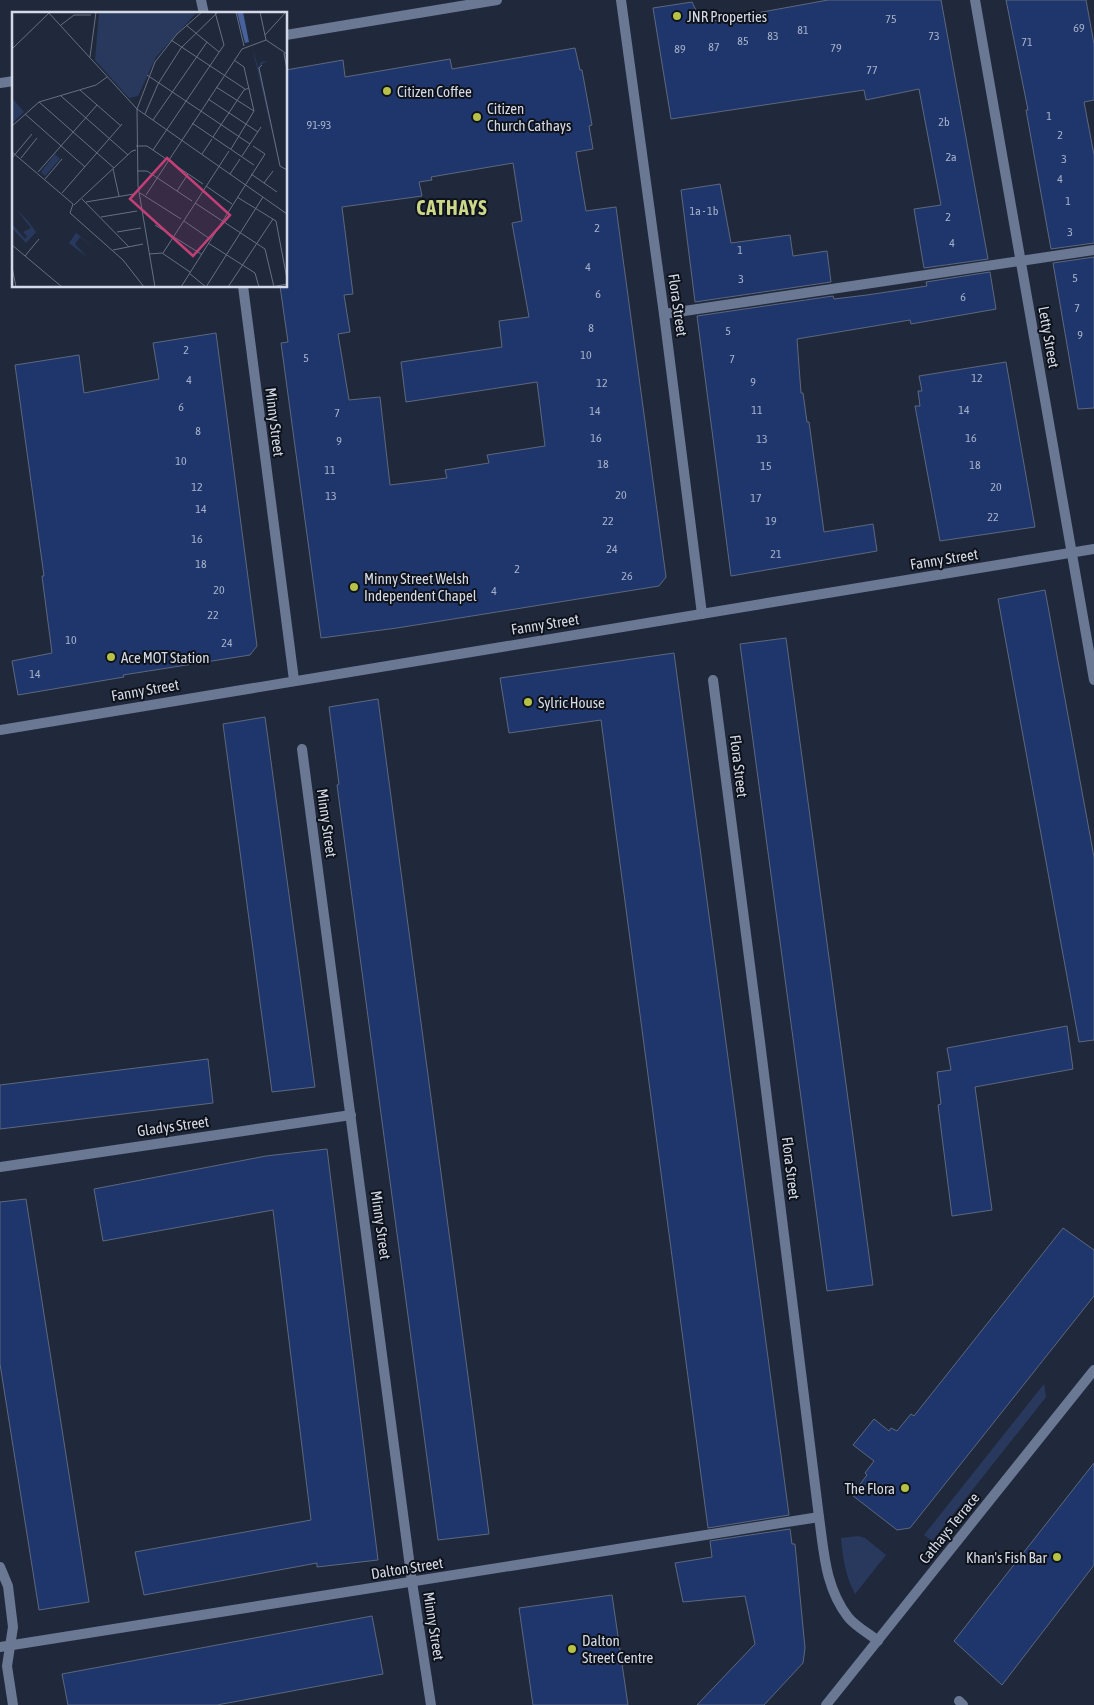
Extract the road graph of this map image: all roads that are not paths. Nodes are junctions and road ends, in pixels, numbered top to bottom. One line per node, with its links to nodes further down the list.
1 (497, 0): 4 (street)
2 (621, 0): 8 (street, Flora Street)
3 (974, 0): 6 (street, Letty Street)
4 (288, 35)
5 (1094, 250): 6 (street)
6 (1021, 261): 8 (street); 10 (street, Letty Street)
7 (243, 288): 12 (street, Minny Street)
8 (664, 314): 11 (street, Flora Street)
9 (1094, 549): 10 (street, Fanny Street)
10 (1072, 553): 11 (street, Fanny Street); 14 (street, Letty Street)
11 (702, 614): 12 (street, Fanny Street)
12 (294, 680): 15 (street, Fanny Street)
13 (713, 680): 20 (street, Flora Street)
14 (1094, 680)
15 (0, 730)
16 (302, 749): 17 (street, Minny Street)
17 (351, 1114): 18 (street, Gladys Street); 22 (street, Minny Street)
18 (0, 1167)
19 (1094, 1370): 23 (street, Cathays Terrace)
20 (819, 1517): 22 (street, Dalton Street); 23 (street, Flora Street)
21 (0, 1567): 24 (street)
22 (412, 1582): 24 (street, Dalton Street); 26 (street, Minny Street)
23 (878, 1641): 27 (street, Cathays Terrace)
24 (5, 1647): 25 (street)
25 (14, 1705)
26 (431, 1705)
27 (826, 1705)

